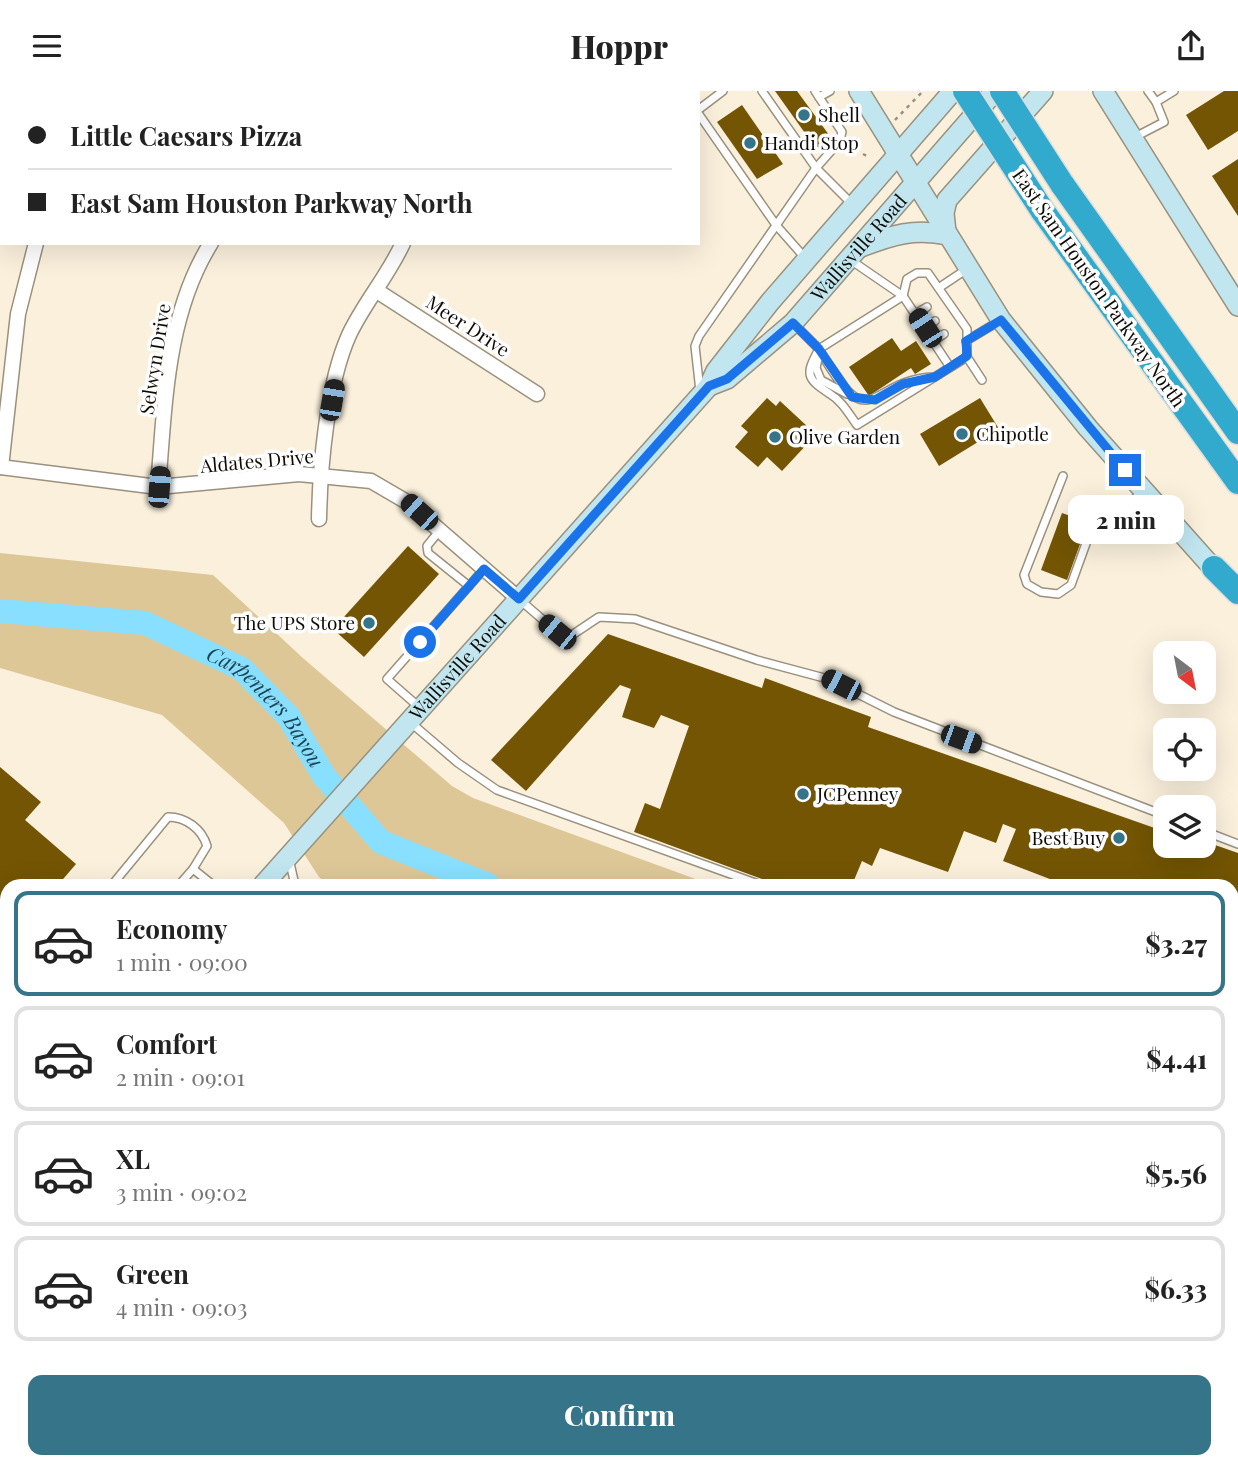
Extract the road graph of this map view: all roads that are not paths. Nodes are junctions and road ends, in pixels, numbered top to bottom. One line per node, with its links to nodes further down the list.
1 (723, 91): 16 (lane)
2 (762, 91): 20 (lane)
3 (830, 91): 13 (lane)
4 (859, 91): 19 (main road)
5 (953, 91): 19 (main road, Wallisville Road)
6 (965, 91): 56 (highway, East Sam Houston Parkway North, bridge)
7 (995, 91): 21 (main road, Wallisville Road)
8 (1002, 91): 52 (highway, East Sam Houston Parkway North, bridge)
9 (1043, 91): 24 (main road)
10 (1090, 91): 14 (main road)
11 (1147, 91): 15 (lane)
12 (1174, 91): 15 (lane)
13 (817, 94): 20 (lane)
14 (1107, 99): 18 (main road)
15 (1156, 102): 18 (lane)
16 (700, 110)
17 (700, 115): 23 (lane)
18 (1132, 138): 34 (main road)
19 (897, 155): 21 (main road); 22 (main road, Wallisville Road)
20 (816, 167): 22 (lane); 23 (lane)
21 (914, 182): 24 (main road); 28 (main road, Wallisville Road)
22 (853, 205): 29 (main road, Wallisville Road)
23 (776, 225): 29 (lane); 49 (lane)
24 (947, 233): 28 (main road); 30 (main road)
25 (35, 245): 53 (street)
26 (210, 245): 57 (street, Selwyn Drive)
27 (402, 245): 32 (street)
28 (853, 254): 33 (lane); 39 (main road, Wallisville Road)
29 (807, 259): 49 (main road, Wallisville Road)
30 (967, 269): 31 (lane); 37 (main road)
31 (940, 286): 33 (lane); 43 (lane)
32 (377, 291): 50 (street, Meer Drive); 54 (street)
33 (903, 296): 36 (lane); 44 (lane)
34 (1238, 306)
35 (927, 307): 36 (lane)
36 (915, 314): 40 (lane)
37 (1001, 320): 43 (lane); 58 (main road)
38 (935, 321): 40 (lane)
39 (793, 323): 44 (lane); 49 (main road, Wallisville Road)
40 (925, 328): 42 (lane)
41 (944, 334): 42 (lane)
42 (933, 341): 46 (lane)
43 (966, 341): 45 (lane)
44 (819, 349): 47 (lane); 51 (lane); 51 (lane)
45 (967, 356): 46 (lane); 48 (lane)
46 (950, 367): 47 (lane)
47 (935, 377): 51 (lane)
48 (982, 380)
49 (705, 390): 67 (main road, Wallisville Road)
50 (537, 394)
51 (852, 397)
52 (1238, 432)
53 (0, 467): 57 (street, Aldates Drive)
54 (320, 474): 57 (street, Aldates Drive); 60 (street); 62 (street, Aldates Drive)
55 (1063, 477): 59 (lane)
56 (1238, 482)
57 (159, 487)
58 (1144, 491): 61 (lane); 63 (main road)
59 (1097, 513)
60 (319, 519)
61 (1107, 524)
62 (440, 530): 64 (street, Aldates Drive); 65 (lane)
63 (1214, 568): 66 (highway)
64 (484, 569): 65 (lane); 67 (street, Aldates Drive)
65 (469, 586): 68 (lane)
66 (1238, 594)
67 (519, 599): 68 (main road, Wallisville Road); 69 (lane)
68 (415, 715): 72 (main road, Wallisville Road); 79 (lane)
69 (1153, 811)
70 (1216, 836): 71 (lane)
71 (1238, 844)
72 (289, 856): 77 (main road, Wallisville Road); 78 (lane)
73 (194, 869): 74 (lane); 75 (lane); 76 (lane)
74 (117, 879)
75 (185, 879)
76 (206, 879)
77 (268, 879)
78 (294, 879)
79 (744, 879)

